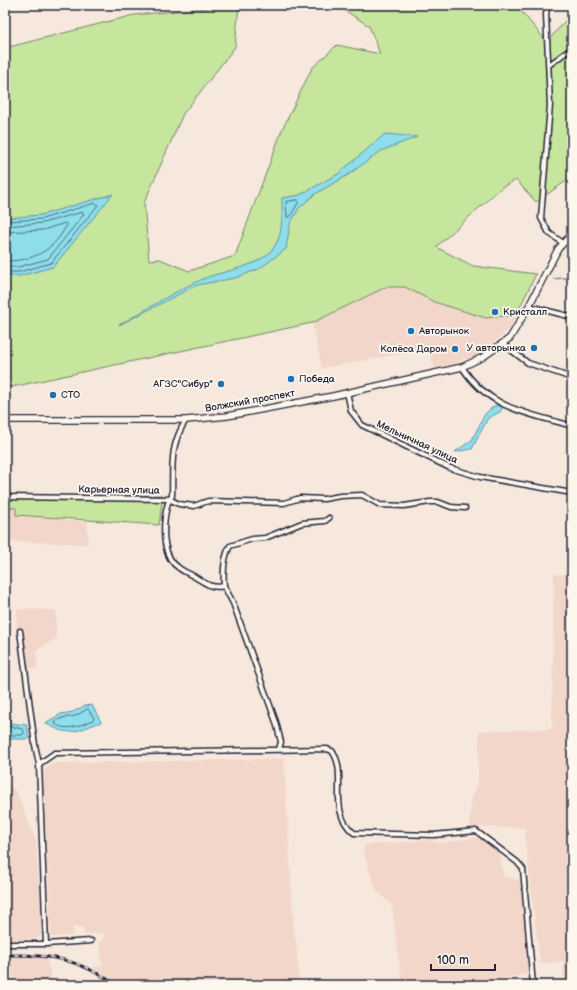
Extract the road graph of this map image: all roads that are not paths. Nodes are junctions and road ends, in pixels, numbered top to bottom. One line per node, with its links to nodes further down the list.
1 (548, 5): 3 (street)
2 (572, 48): 3 (street)
3 (549, 65): 5 (street)
4 (572, 237): 5 (main road, Волжский проспект)
5 (563, 243): 6 (main road, Волжский проспект)
6 (529, 306): 7 (street); 8 (main road, Волжский проспект)
7 (572, 317)
8 (503, 344): 9 (main road, Волжский проспект); 10 (street)
9 (462, 367): 11 (main road, Волжский проспект); 14 (street)
10 (572, 378)
11 (347, 392): 13 (main road, Волжский проспект); 15 (street, Мельничная улица)
12 (5, 420): 13 (main road, Волжский проспект)
13 (186, 420): 17 (street)
14 (572, 426)
15 (572, 493)
16 (5, 497): 17 (street, Карьерная улица)
17 (169, 499): 18 (street, Карьерная улица); 20 (street)
18 (465, 508)
19 (329, 518): 20 (street)
20 (224, 586): 22 (street)
21 (20, 630): 23 (street)
22 (279, 749): 23 (street); 27 (street)
23 (38, 764): 26 (street)
24 (91, 941): 26 (street)
25 (5, 944): 26 (street)
26 (46, 944)
27 (533, 985)

